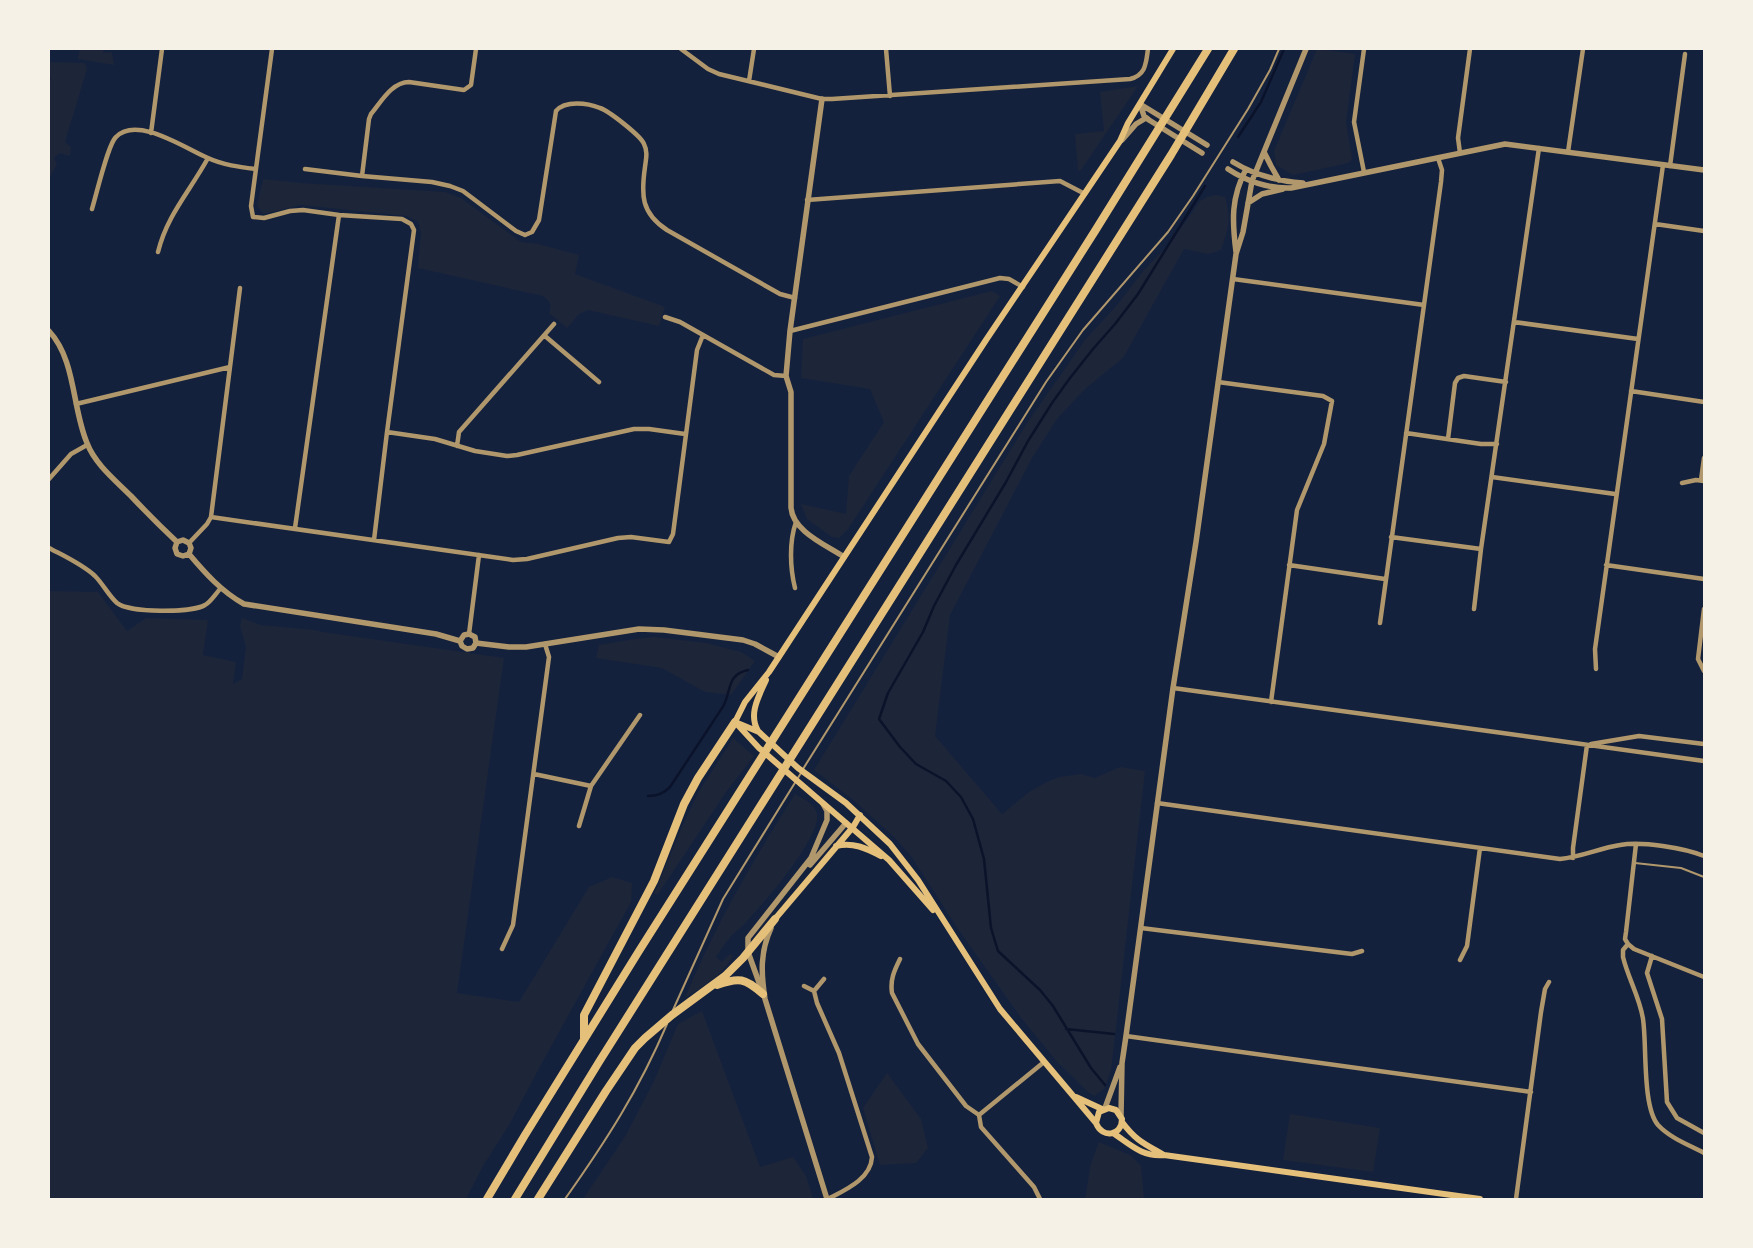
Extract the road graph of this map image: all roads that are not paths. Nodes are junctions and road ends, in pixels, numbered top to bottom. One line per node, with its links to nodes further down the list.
1 (162, 49): 22 (street)
2 (272, 49): 35 (street)
3 (476, 49): 42 (street)
4 (681, 49): 17 (street)
5 (754, 49): 17 (street)
6 (886, 49): 18 (street)
7 (1148, 49): 18 (street)
8 (1174, 49): 20 (main road)
9 (1208, 49): 162 (highway)
10 (1234, 49): 176 (highway)
11 (1279, 49): 178 (lane)
12 (1306, 49): 26 (street)
13 (1364, 49): 40 (street)
14 (1470, 49): 29 (street)
15 (1583, 49): 27 (street)
16 (1685, 54): 34 (street)
17 (749, 81): 19 (street)
18 (890, 96): 19 (street)
19 (822, 99): 49 (street)
20 (1140, 104): 21 (street); 23 (main road); 24 (street)
21 (1146, 118): 23 (street); 28 (street)
22 (151, 133): 30 (street); 51 (street)
23 (1120, 141): 48 (main road)
24 (1207, 145)
25 (1539, 148): 27 (street); 29 (street); 63 (street)
26 (1264, 152): 41 (street); 44 (street)
27 (1568, 152): 33 (street)
28 (1202, 153)
29 (1460, 153): 31 (street)
30 (208, 158): 35 (street); 55 (street)
31 (1438, 158): 40 (street); 61 (street)
32 (1233, 162): 37 (street)
33 (1663, 165): 34 (street); 53 (street)
34 (1670, 166): 39 (street)
35 (256, 168): 52 (street)
36 (305, 169): 42 (street)
37 (1246, 169): 41 (street); 43 (street)
38 (1228, 170): 43 (street)
39 (1704, 170)
40 (1364, 172): 46 (street)
41 (1255, 173): 44 (street); 45 (street)
42 (362, 176): 60 (street)
43 (1241, 177): 45 (street); 56 (street)
44 (1279, 180): 46 (street)
45 (1252, 181): 47 (street); 50 (street)
46 (1308, 184): 47 (street)
47 (1288, 188): 50 (street)
48 (1085, 194): 49 (street); 58 (main road)
49 (807, 200): 60 (street)
50 (1248, 203): 56 (street)
51 (92, 209)
52 (339, 215): 78 (street); 93 (street)
53 (1654, 224): 54 (street); 69 (street)
54 (1704, 231)
55 (158, 252)
56 (1236, 254): 57 (street)
57 (1233, 279): 61 (street); 73 (street)
58 (1022, 287): 66 (street); 102 (main road)
59 (240, 288): 70 (street)
60 (795, 298): 66 (street)
61 (1424, 305): 79 (street)
62 (665, 317): 67 (street)
63 (1514, 322): 69 (street); 74 (street)
64 (554, 324): 68 (street)
65 (49, 331): 77 (street)
66 (790, 331): 71 (street)
67 (703, 335): 71 (street); 80 (street)
68 (544, 336): 72 (street); 84 (street)
69 (1638, 339): 75 (street)
70 (230, 367): 77 (street); 91 (street)
71 (786, 376): 92 (street)
72 (599, 382)
73 (1218, 382): 103 (street); 120 (street)
74 (1506, 382): 81 (street); 82 (street)
75 (1631, 391): 76 (street); 90 (street)
76 (1704, 402)
77 (76, 404): 83 (street)
78 (387, 432): 84 (street); 95 (street)
79 (1406, 433): 81 (street); 94 (street)
80 (685, 434): 84 (street); 101 (street)
81 (1448, 439): 82 (street)
82 (1497, 444): 86 (street)
83 (88, 445): 87 (street); 96 (street)
84 (457, 446)
85 (1704, 458): 88 (street)
86 (1492, 477): 90 (street); 99 (street)
87 (49, 479)
88 (1703, 480): 89 (street)
89 (1682, 483)
90 (1615, 494): 104 (street)
91 (211, 517): 93 (street); 97 (street)
92 (796, 522): 102 (street); 108 (street)
93 (296, 528): 95 (street)
94 (1391, 537): 99 (street); 106 (street)
95 (374, 540): 101 (street)
96 (177, 542): 97 (street); 100 (street)
97 (189, 543): 100 (street)
98 (49, 548): 107 (street)
99 (1482, 549): 109 (street)
100 (189, 554): 107 (street)
101 (479, 555): 112 (street)
102 (844, 557): 116 (main road)
103 (1289, 565): 106 (street); 121 (street)
104 (1606, 565): 105 (street); 117 (street)
105 (1704, 579)
106 (1385, 580): 111 (street)
107 (221, 588): 113 (street)
108 (796, 588)
109 (1474, 609)
110 (1704, 609): 118 (street)
111 (1380, 623)
112 (469, 634): 113 (street); 114 (street)
113 (460, 641): 114 (street)
114 (476, 643): 115 (street)
115 (545, 644): 116 (street); 128 (street)
116 (778, 657): 119 (main road)
117 (1596, 668)
118 (1704, 671)
119 (769, 672): 123 (main road); 124 (main road)
120 (1173, 688): 121 (street); 131 (street)
121 (1271, 702): 125 (street)
122 (640, 715): 129 (street)
123 (735, 722): 124 (main road); 130 (main road); 162 (highway)
124 (759, 732): 132 (main road)
125 (1587, 744): 126 (street); 127 (street); 139 (street)
126 (1704, 744)
127 (1704, 760)
128 (534, 774): 129 (street); 148 (street)
129 (591, 786): 134 (street)
130 (820, 800): 133 (main road); 142 (street)
131 (1157, 803): 137 (street); 146 (street)
132 (859, 815): 133 (main road); 145 (main road)
133 (849, 825): 136 (main road); 140 (main road); 142 (street)
134 (579, 826)
135 (1636, 844): 138 (street); 139 (street); 141 (street)
136 (835, 846): 140 (main road); 144 (main road)
137 (1480, 848): 139 (street); 153 (street)
138 (1704, 856)
139 (1573, 858)
140 (889, 860): 145 (main road)
141 (1635, 863): 143 (lane); 147 (street)
142 (799, 875): 150 (street)
143 (1704, 877)
144 (775, 919): 150 (highway); 160 (street)
145 (946, 926): 163 (main road)
146 (1141, 928): 149 (street); 161 (street)
147 (1628, 944): 151 (street); 173 (street)
148 (502, 949)
149 (1362, 951)
150 (748, 952): 158 (highway); 160 (street)
151 (1652, 956): 154 (street); 171 (street)
152 (900, 959): 168 (street)
153 (1460, 960)
154 (1704, 977)
155 (824, 979): 159 (street)
156 (1549, 982): 165 (street)
157 (804, 986): 159 (street)
158 (710, 988): 160 (highway); 177 (highway)
159 (814, 991): 179 (street)
160 (764, 996): 179 (street)
161 (1126, 1036): 164 (street); 165 (street)
162 (584, 1040): 175 (highway)
163 (1044, 1062): 166 (main road); 168 (street)
164 (1122, 1063): 167 (street); 169 (street)
165 (1531, 1092): 182 (street)
166 (1074, 1096): 167 (main road); 170 (main road)
167 (1104, 1109): 169 (main road); 170 (main road)
168 (979, 1116): 180 (street)
169 (1122, 1119): 172 (main road); 174 (main road)
170 (1096, 1123): 172 (main road)
171 (1704, 1133)
172 (1113, 1134): 174 (main road)
173 (1704, 1153)
174 (1164, 1155): 181 (main road)
175 (487, 1199)
176 (515, 1199)
177 (538, 1199)
178 (565, 1199)
179 (827, 1199)
180 (1040, 1199)
181 (1480, 1199)
182 (1516, 1199)

